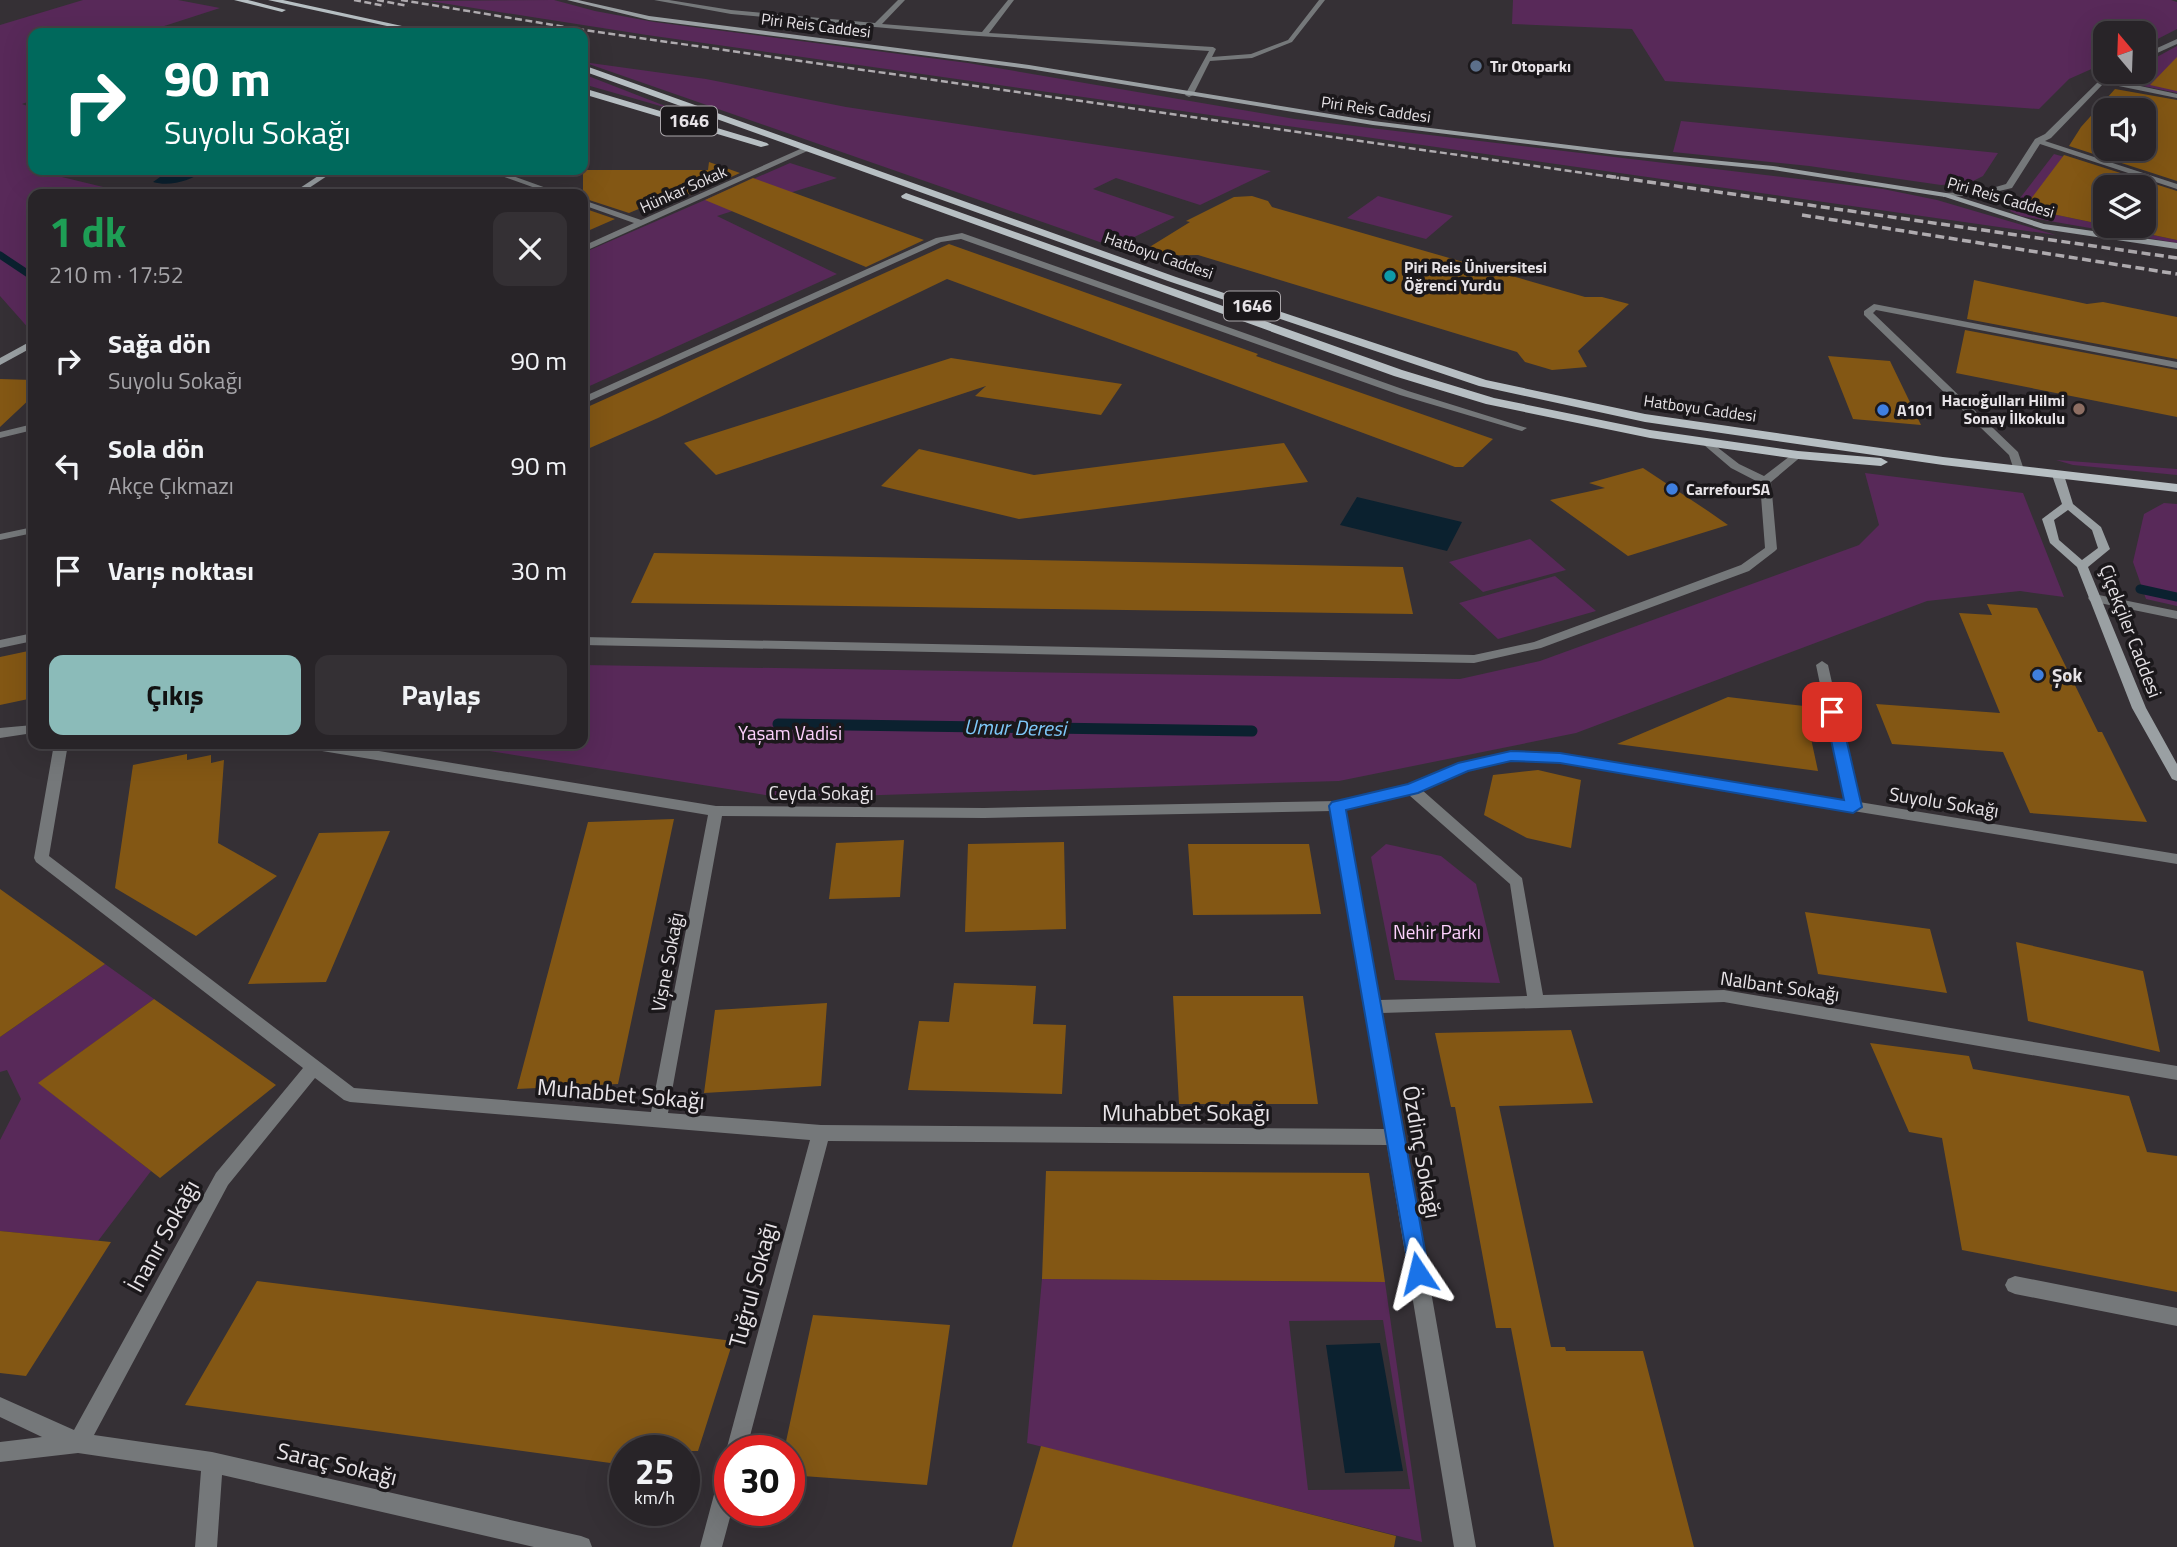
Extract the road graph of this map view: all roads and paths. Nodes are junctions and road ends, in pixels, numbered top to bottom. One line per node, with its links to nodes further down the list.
1 (237, 0): 9 (main road)
2 (272, 0): 10 (main road)
3 (570, 0): 19 (street, Piri Reis Caddesi)
4 (657, 0): 8 (street)
5 (902, 0): 8 (street)
6 (1010, 0): 11 (street)
7 (1322, 0): 14 (street)
8 (877, 25): 11 (street)
9 (361, 28)
10 (406, 28)
11 (984, 34): 14 (street)
12 (2177, 41): 13 (street)
13 (2156, 51)
14 (1208, 59): 19 (street)
15 (588, 70): 22 (main road, Hatboyu Caddesi / 1646)
16 (2096, 84): 21 (street)
17 (2119, 84): 20 (street)
18 (588, 92): 23 (main road, Hatboyu Caddesi / 1646)
19 (1189, 95): 29 (street, Piri Reis Caddesi)
20 (2177, 96)
21 (2038, 141): 26 (street); 29 (street)
22 (810, 148): 23 (street, Hünkar Sokak); 43 (main road, Hatboyu Caddesi / 1646)
23 (794, 154): 31 (street, Hünkar Sokak); 41 (main road, Hatboyu Caddesi / 1646)
24 (324, 175): 27 (street)
25 (504, 175): 28 (street)
26 (2177, 187)
27 (302, 189)
28 (544, 189)
29 (1946, 195): 32 (street, Piri Reis Caddesi)
30 (588, 204): 31 (street)
31 (641, 223): 33 (street, Hünkar Sokak)
32 (2177, 246)
33 (588, 247)
34 (28, 346): 35 (street)
35 (0, 362)
36 (2177, 365): 44 (street)
37 (588, 399): 39 (street)
38 (28, 427): 40 (street)
39 (1522, 428)
40 (0, 435)
41 (1707, 443): 42 (main road, Hatboyu Caddesi / 1646); 46 (street)
42 (1798, 455): 43 (main road, Hatboyu Caddesi / 1646); 46 (street)
43 (1944, 461): 44 (main road, Hatboyu Caddesi)
44 (2019, 471): 45 (main road, Hatboyu Caddesi)
45 (2058, 475): 47 (main road, Hatboyu Caddesi); 48 (street)
46 (1765, 481): 55 (street)
47 (2177, 488)
48 (2068, 505): 51 (street); 51 (street, Çiçekçiler Caddesi)
49 (28, 531): 50 (street)
50 (0, 537)
51 (2082, 566): 52 (street, Çiçekçiler Caddesi)
52 (2094, 598): 53 (street); 62 (street, Çiçekçiler Caddesi)
53 (2177, 615)
54 (28, 638): 56 (street)
55 (588, 641)
56 (0, 644)
57 (1822, 664): 65 (street)
58 (28, 730): 59 (street)
59 (0, 733)
60 (60, 749): 70 (street, Muhabbet Sokağı)
61 (340, 749): 66 (street, Ceyda Sokağı)
62 (2177, 776)
63 (1412, 789): 64 (street, Suyolu Sokağı); 65 (street, Suyolu Sokağı); 68 (street)
64 (1338, 806): 66 (street, Ceyda Sokağı); 69 (street, Özdinç Sokağı)
65 (1853, 807): 67 (street, Suyolu Sokağı)
66 (716, 811): 72 (street, Vişne Sokağı)
67 (2177, 859)
68 (1536, 1002): 69 (street, Nalbant Sokağı); 71 (street, Nalbant Sokağı)
69 (1373, 1007): 74 (street, Özdinç Sokağı)
70 (314, 1067): 72 (street, Muhabbet Sokağı); 79 (street, İnanır Sokağı)
71 (2177, 1073)
72 (659, 1120): 73 (street, Muhabbet Sokağı)
73 (821, 1133): 74 (street, Muhabbet Sokağı); 78 (street, Tuğrul Sokağı)
74 (1395, 1137): 86 (street, Özdinç Sokağı)
75 (2015, 1285): 76 (street)
76 (2177, 1317)
77 (0, 1406): 79 (street, Saraç Sokağı)
78 (740, 1435)
79 (78, 1443): 80 (street, Saraç Sokağı); 81 (street, Saraç Sokağı)
80 (0, 1452)
81 (212, 1462): 83 (street); 84 (street, Saraç Sokağı)
82 (717, 1526): 85 (street)
83 (206, 1547)
84 (581, 1547)
85 (711, 1547)
86 (1465, 1547)

